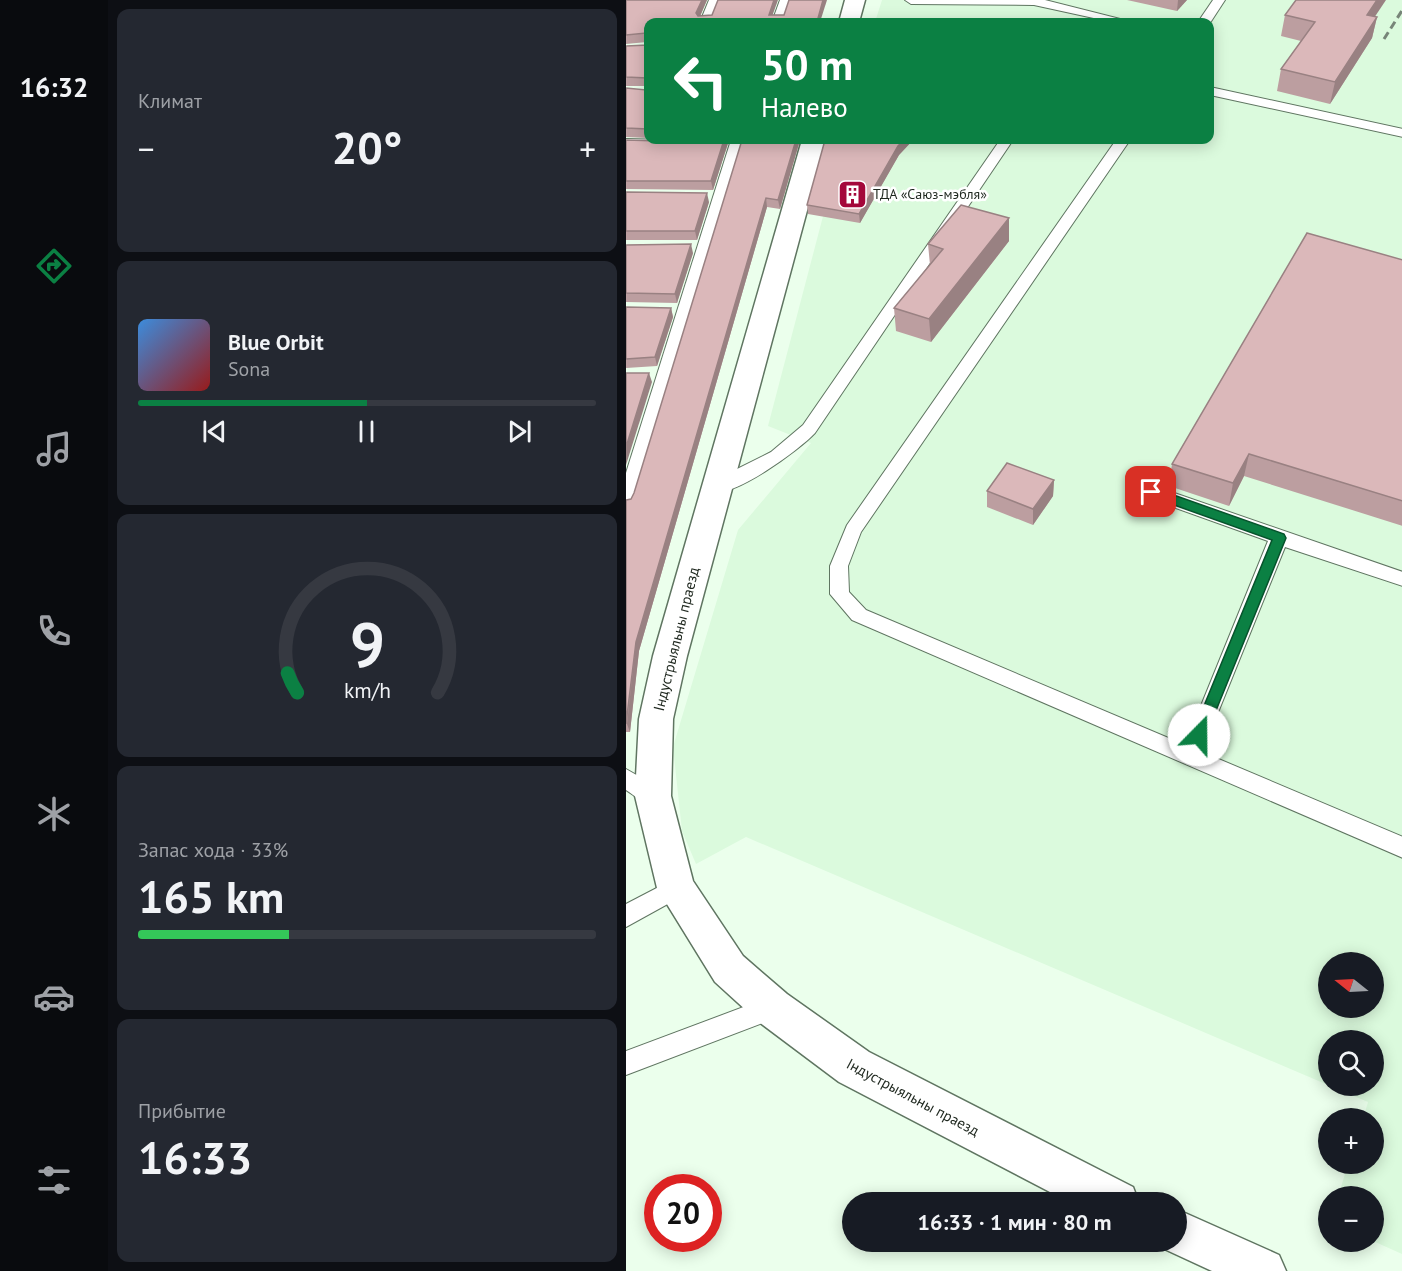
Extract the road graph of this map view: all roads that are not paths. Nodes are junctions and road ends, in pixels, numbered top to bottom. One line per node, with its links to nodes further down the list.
1 (715, 0): 7 (lane)
2 (786, 0): 8 (lane)
3 (855, 0): 9 (street)
4 (911, 0): 5 (lane)
5 (940, 0): 10 (lane)
6 (1219, 0): 11 (lane)
7 (708, 18)
8 (779, 18)
9 (850, 18)
10 (1108, 18)
11 (1207, 18)
12 (1214, 92): 13 (lane)
13 (1403, 133)
14 (626, 143): 15 (lane)
15 (644, 144)
16 (736, 144): 21 (lane)
17 (813, 144): 24 (street, Індустрыяльны праезд)
18 (1003, 144): 24 (lane)
19 (1120, 144): 29 (lane)
20 (646, 374): 21 (lane)
21 (665, 374): 23 (lane)
22 (626, 444): 23 (lane)
23 (644, 444): 26 (lane)
24 (717, 486): 30 (street, Індустрыяльны праезд)
25 (1151, 492): 27 (lane)
26 (626, 501)
27 (1279, 538): 28 (lane); 29 (lane)
28 (1403, 579)
29 (1190, 757): 31 (lane)
30 (640, 787): 32 (street, Індустрыяльны праезд)
31 (1403, 848)
32 (676, 888): 33 (lane); 34 (street, Індустрыяльны праезд)
33 (626, 916)
34 (773, 1008): 35 (lane); 36 (street, Індустрыяльны праезд)
35 (626, 1063)
36 (1096, 1192)
37 (1187, 1236): 38 (street)
38 (1263, 1271)

